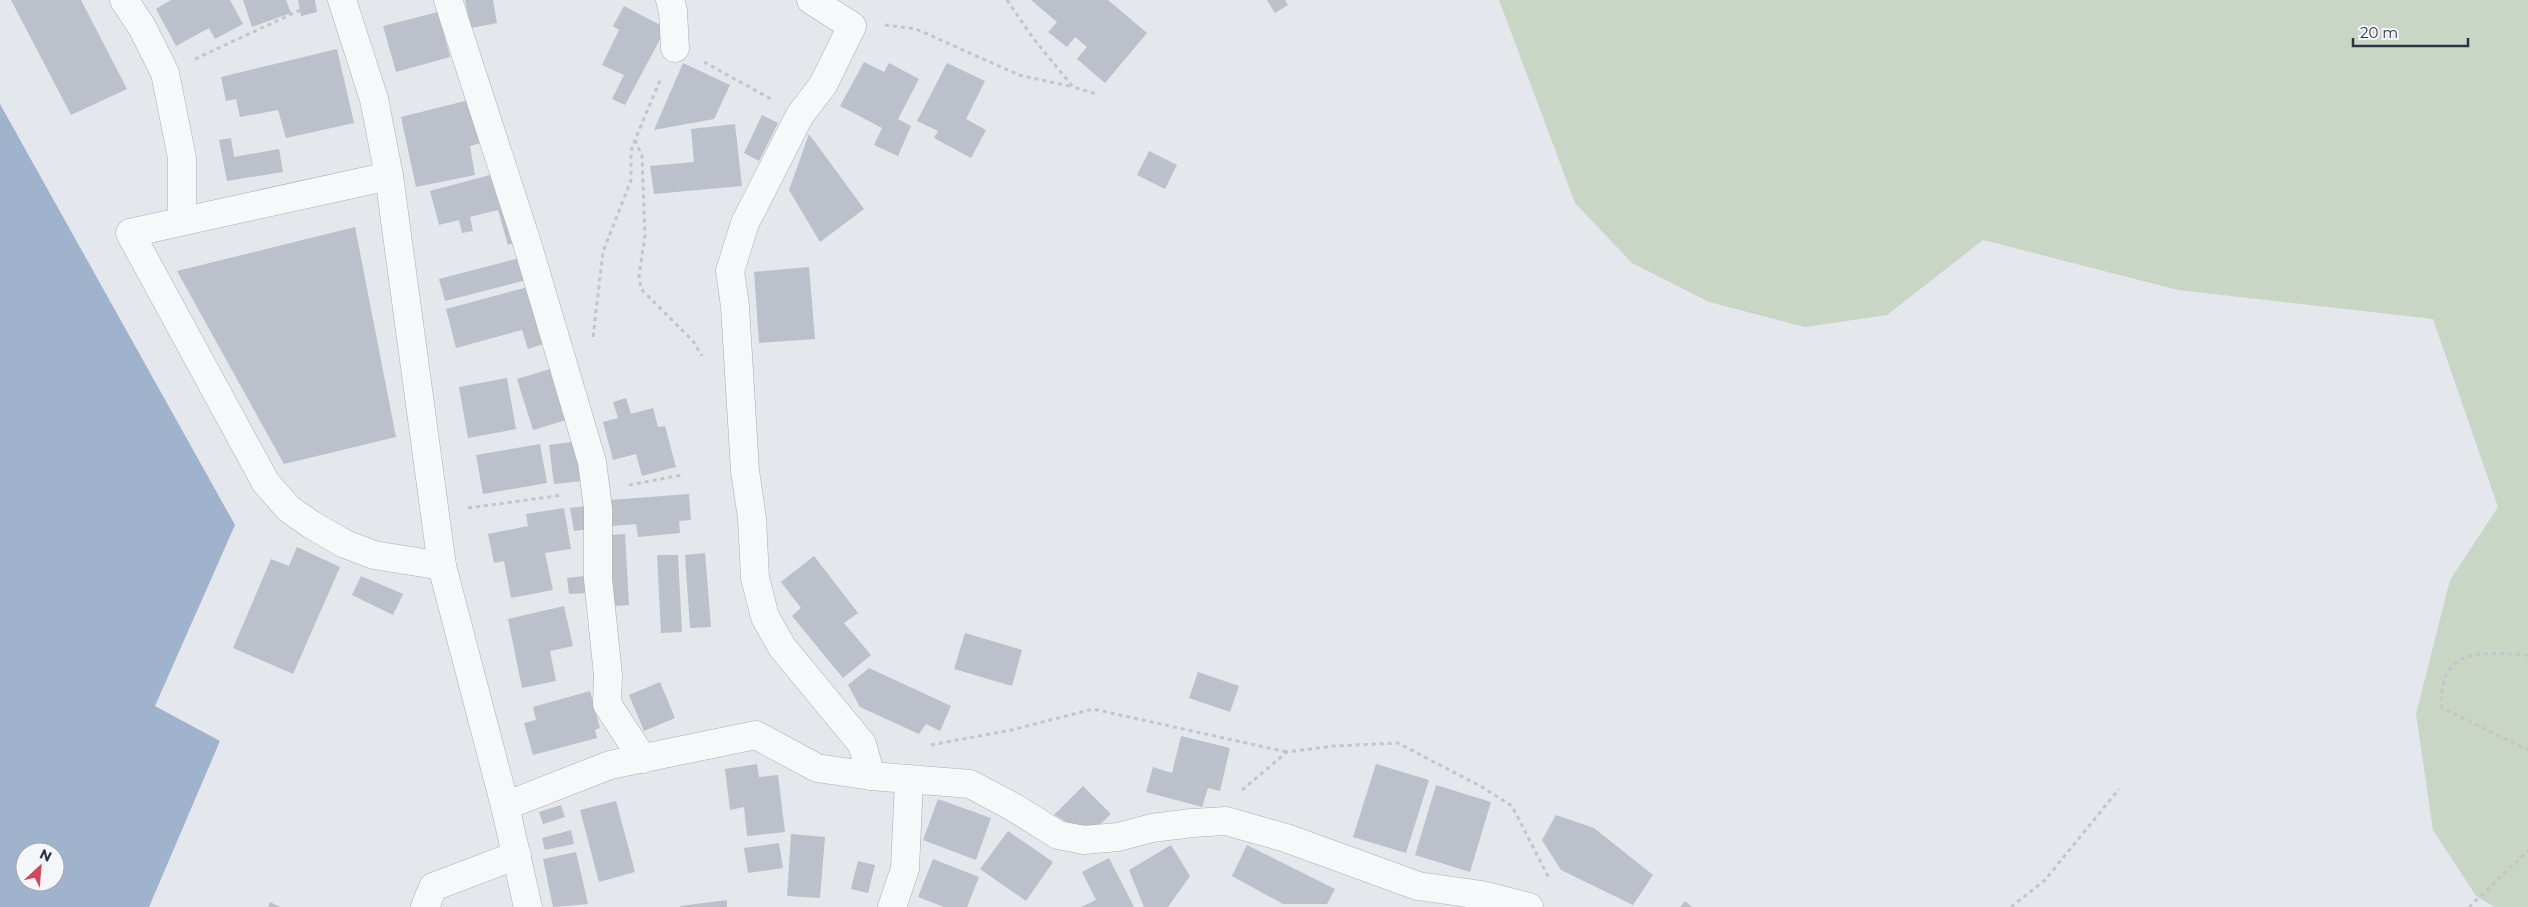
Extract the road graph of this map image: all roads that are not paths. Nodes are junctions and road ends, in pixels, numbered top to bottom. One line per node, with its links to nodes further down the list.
1 (124, 0): 8 (street)
2 (342, 0): 7 (street)
3 (448, 0): 10 (street)
4 (670, 0): 6 (street)
5 (811, 0): 11 (street)
6 (675, 48)
7 (389, 176): 8 (street); 9 (street)
8 (182, 220): 9 (street)
9 (442, 566): 13 (street)
10 (643, 759): 11 (street); 13 (street)
11 (871, 776): 12 (street)
12 (908, 780): 17 (street); 18 (street)
13 (504, 806): 14 (street)
14 (517, 855): 15 (street); 16 (street)
15 (425, 907)
16 (528, 907)
17 (892, 907)
18 (1529, 907)

